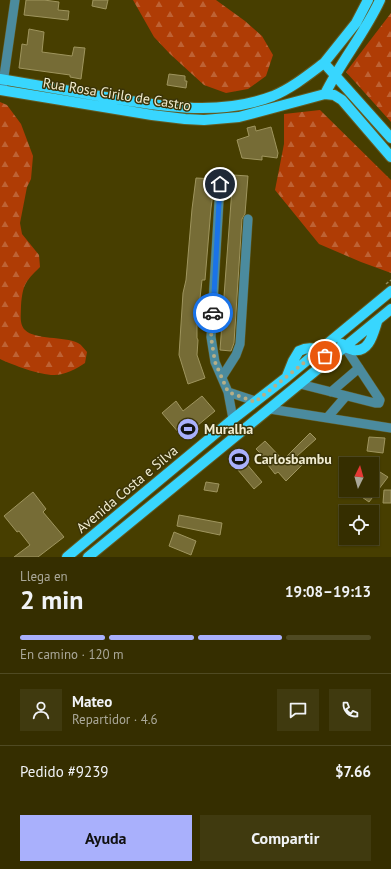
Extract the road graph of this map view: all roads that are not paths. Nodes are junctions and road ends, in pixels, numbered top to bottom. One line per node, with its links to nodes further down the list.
1 (15, 0): 6 (street)
2 (368, 0): 4 (main road)
3 (380, 0): 5 (main road)
4 (324, 63): 5 (main road); 9 (main road)
5 (335, 74): 8 (main road); 12 (main road)
6 (2, 79): 7 (street); 10 (main road)
7 (1, 90): 10 (main road, Rua Rosa Cirilo de Castro)
8 (325, 94): 11 (main road, Rua Rosa Cirilo de Castro); 13 (main road)
9 (237, 106): 10 (main road); 11 (main road)
10 (153, 110): 11 (main road, Rua Rosa Cirilo de Castro)
11 (239, 117)
12 (391, 138)
13 (391, 156)
14 (220, 184): 25 (street)
15 (248, 220): 25 (street)
16 (391, 291): 19 (main road)
17 (391, 309): 18 (main road, Avenida Costa e Silva)
18 (376, 322): 20 (main road, Avenida Costa e Silva); 21 (main road)
19 (343, 332): 20 (main road); 22 (main road)
20 (345, 347): 21 (main road); 23 (main road, Avenida Costa e Silva); 24 (street)
21 (364, 348): 24 (street)
22 (320, 350): 23 (main road); 30 (main road, Avenida Costa e Silva)
23 (325, 364): 26 (main road, Avenida Costa e Silva)
24 (358, 367): 28 (street); 29 (street)
25 (222, 377): 27 (street)
26 (300, 384): 28 (street); 31 (main road, Avenida Costa e Silva)
27 (228, 392): 30 (street); 33 (street)
28 (331, 392): 29 (street)
29 (346, 396): 32 (street)
30 (255, 402): 33 (main road, Avenida Costa e Silva)
31 (270, 409): 32 (street); 36 (main road, Avenida Costa e Silva)
32 (328, 418): 34 (street)
33 (233, 419): 35 (main road, Avenida Costa e Silva)
34 (391, 428)
35 (67, 557)
36 (88, 557)

